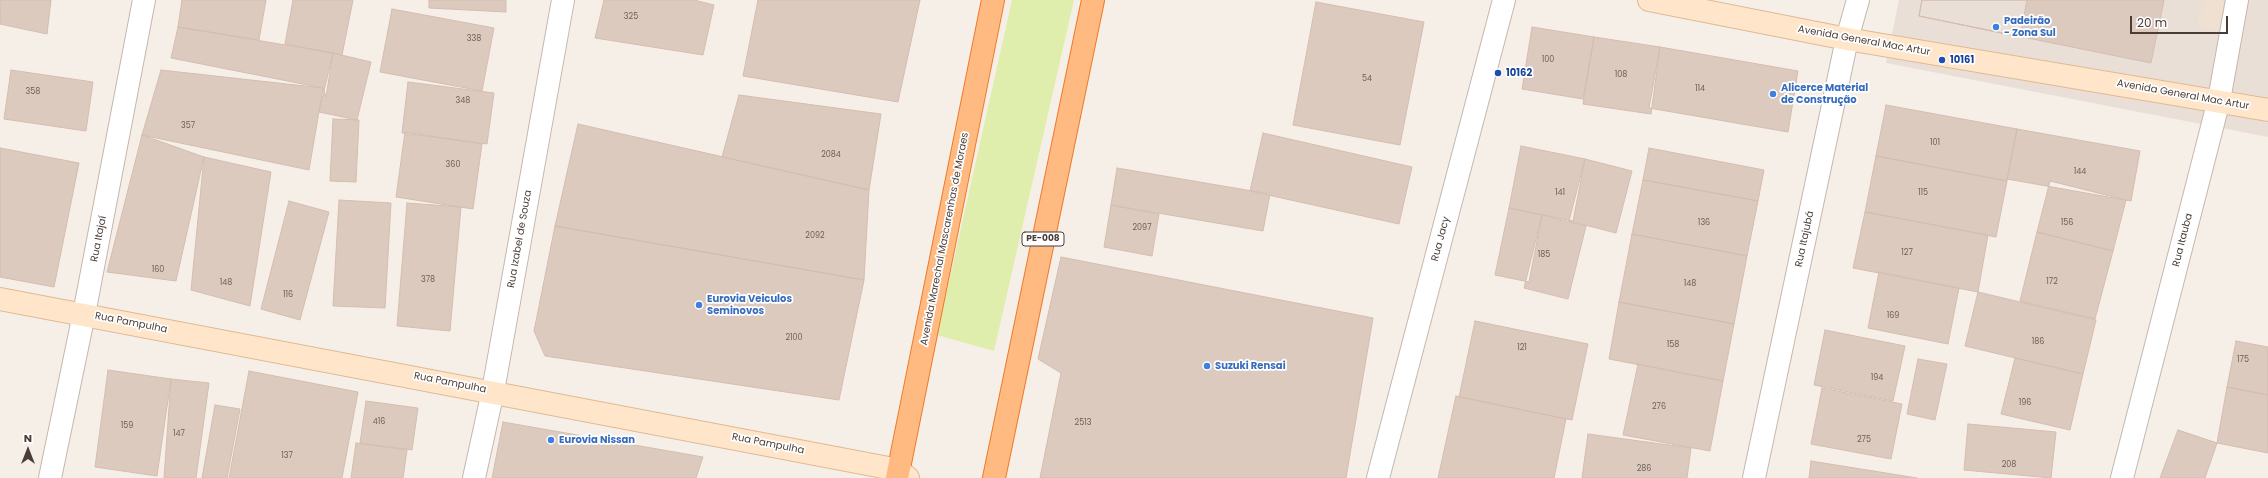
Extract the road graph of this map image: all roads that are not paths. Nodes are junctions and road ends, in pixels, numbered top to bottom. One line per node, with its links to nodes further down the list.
1 (144, 0): 13 (street, Rua Itajaí)
2 (563, 0): 14 (street, Rua Izabel de Souza)
3 (993, 0): 15 (highway, Avenida Marechal Mascarenhas de Moraes)
4 (1093, 0): 18 (highway, PE-008)
5 (1504, 0): 19 (street, Rua Jacy)
6 (1649, 0): 9 (main road, Avenida General Mac Artur)
7 (1858, 0): 9 (street, Rua Itajubá)
8 (2237, 0): 10 (street, Rua Itauba)
9 (1847, 39): 10 (main road, Avenida General Mac Artur); 20 (street, Rua Itajubá)
10 (2219, 100): 11 (main road, Avenida General Mac Artur); 21 (street, Rua Itauba)
11 (2268, 110)
12 (0, 299): 13 (main road, Rua Pampulha)
13 (84, 314): 14 (main road, Rua Pampulha); 16 (street, Rua Itajaí)
14 (493, 392): 15 (main road, Rua Pampulha); 17 (street, Rua Izabel de Souza)
15 (901, 475)
16 (50, 478)
17 (474, 478)
18 (994, 478)
19 (1378, 478)
20 (1754, 478)
21 (2122, 478)

